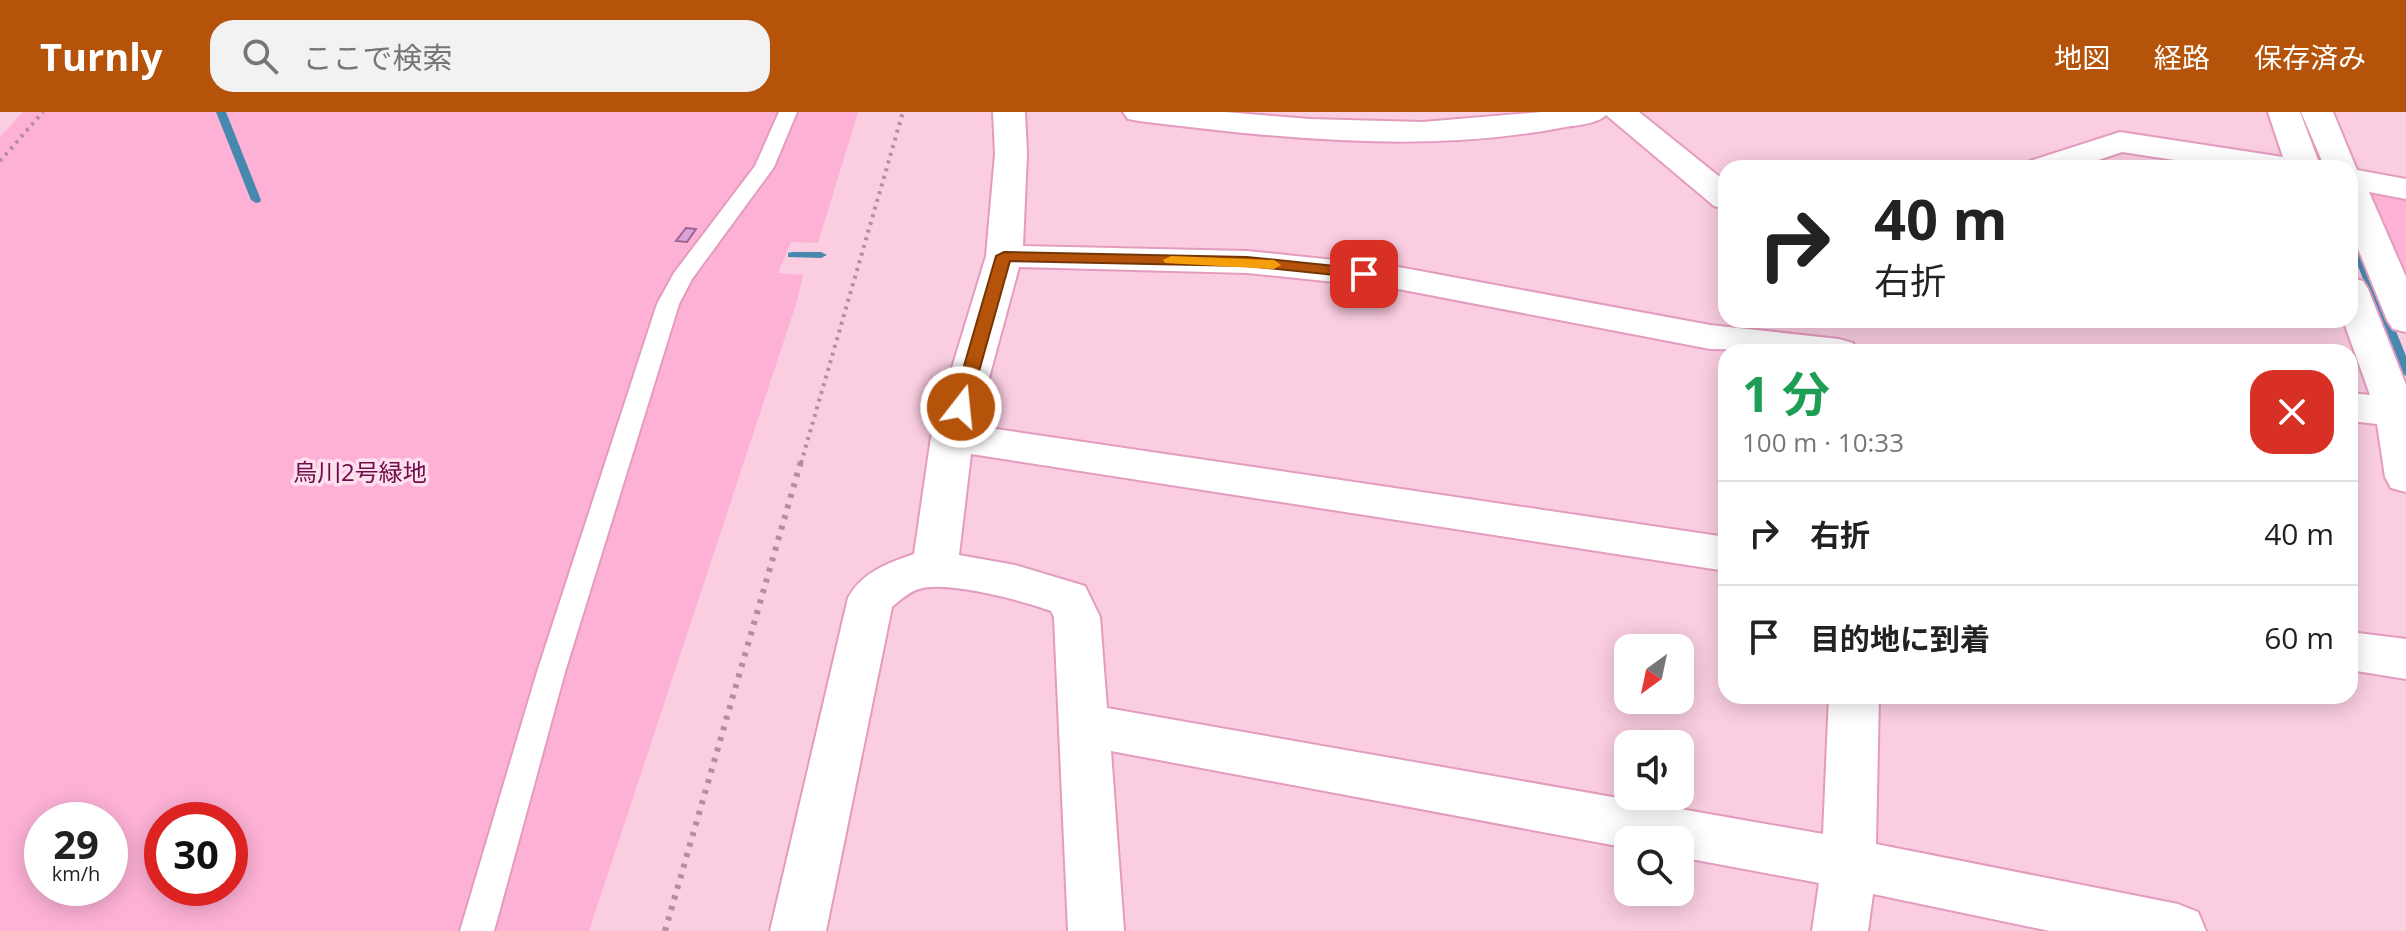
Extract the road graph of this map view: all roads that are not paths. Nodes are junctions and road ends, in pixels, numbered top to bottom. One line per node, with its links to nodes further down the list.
1 (788, 112): 31 (lane)
2 (1009, 112): 16 (street)
3 (1139, 112): 4 (street)
4 (1593, 112)
5 (1620, 112): 14 (street)
6 (2284, 112): 10 (street)
7 (2317, 112): 11 (street)
8 (2066, 160): 9 (street)
9 (2240, 160)
10 (2301, 160)
11 (2338, 160)
12 (2358, 180): 13 (street)
13 (2406, 189)
14 (1718, 192)
15 (2358, 207): 18 (street)
16 (1004, 256): 19 (street); 22 (street)
17 (2358, 308): 21 (street)
18 (2406, 320)
19 (1815, 343)
20 (2358, 408): 21 (street)
21 (2401, 412): 23 (street)
22 (952, 437): 24 (street); 25 (street)
23 (2406, 477)
24 (1718, 553)
25 (935, 569): 29 (street); 32 (street)
26 (2358, 652): 27 (street)
27 (2406, 659)
28 (1854, 704): 30 (street)
29 (1085, 725): 30 (street); 33 (street)
30 (1849, 864): 34 (street); 35 (street)
31 (477, 931)
32 (798, 931)
33 (1096, 931)
34 (1840, 931)
35 (2178, 931)

